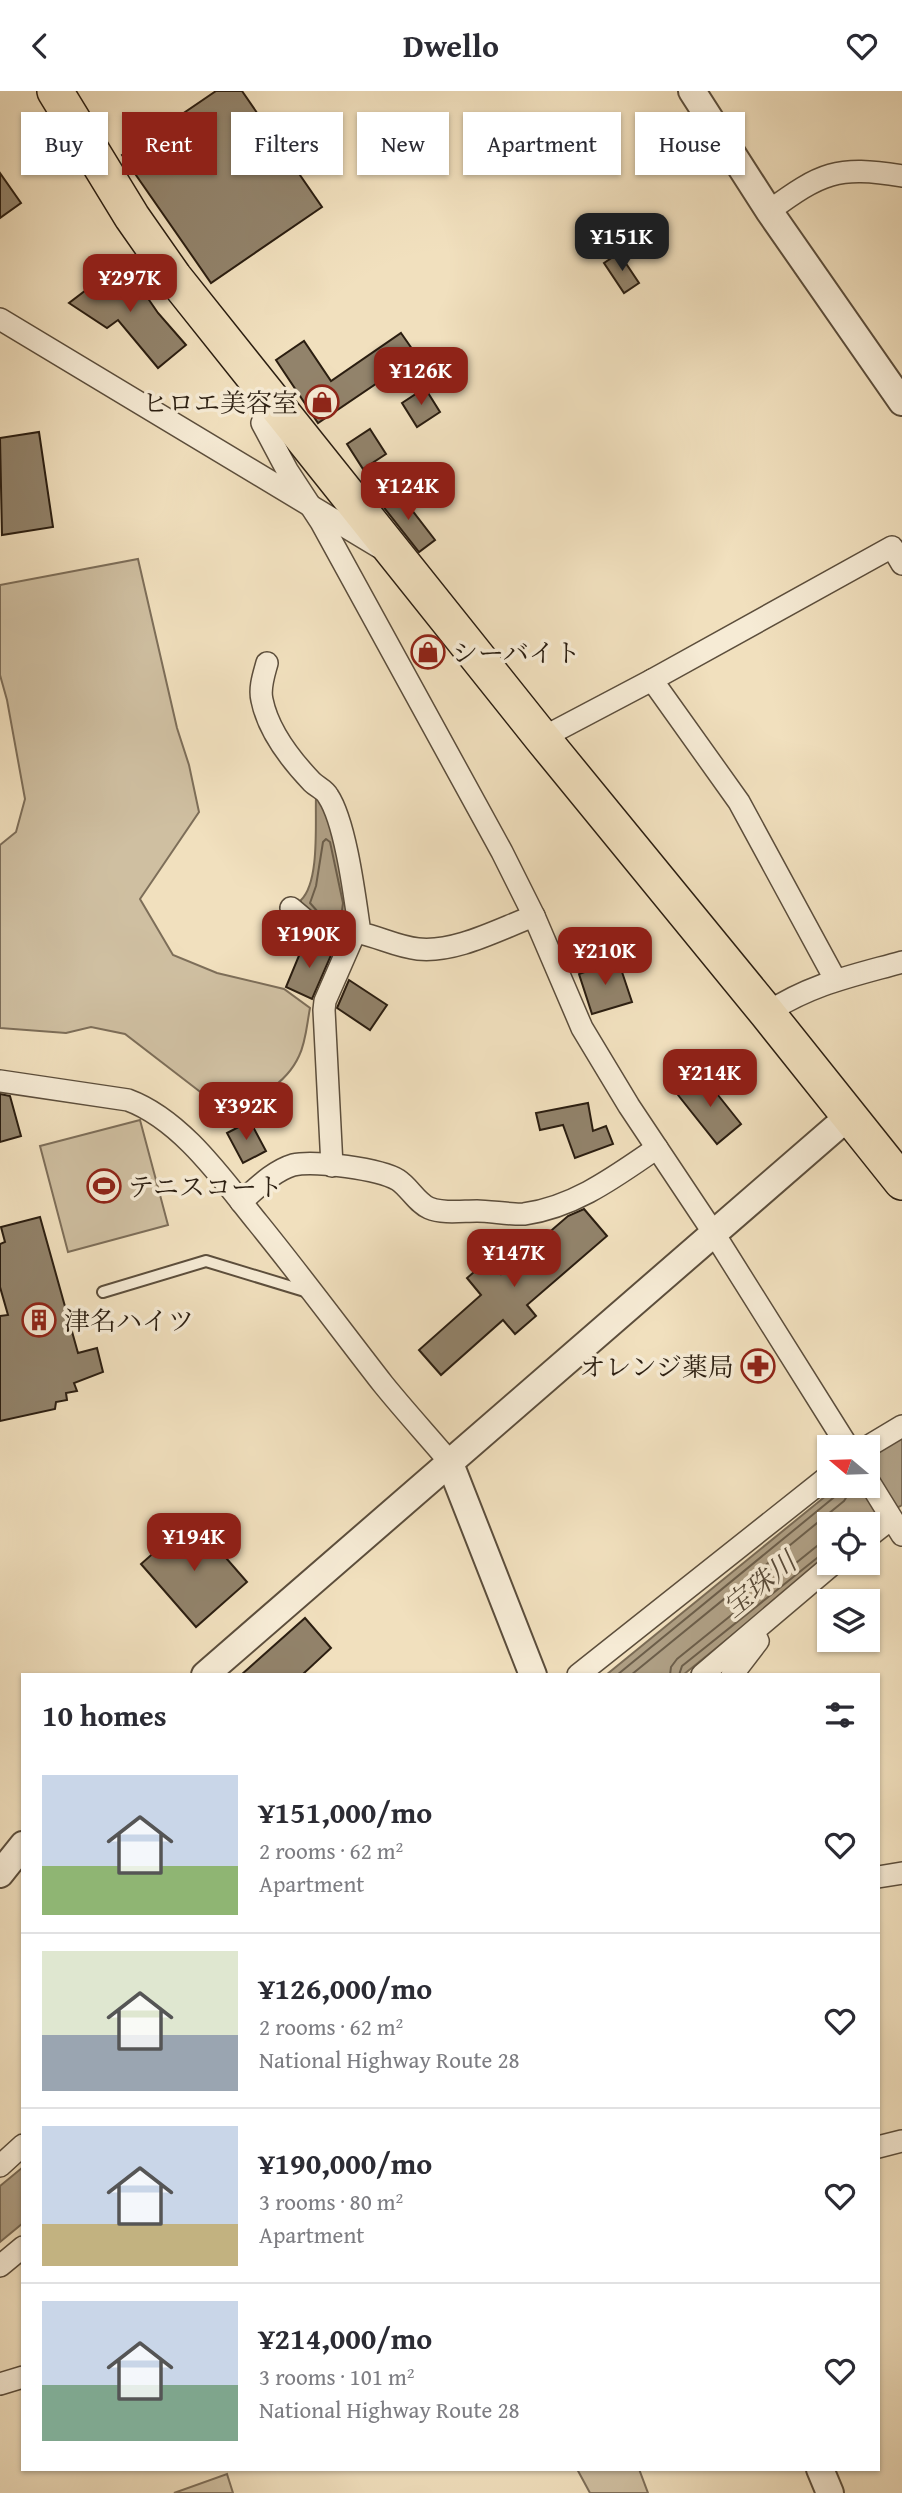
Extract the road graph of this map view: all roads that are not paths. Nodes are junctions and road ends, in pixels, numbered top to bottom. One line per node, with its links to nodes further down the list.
1 (55, 91): 6 (highway)
2 (692, 91): 4 (street)
3 (899, 176): 4 (street)
4 (769, 211): 7 (street)
5 (0, 319): 8 (street)
6 (272, 400): 8 (street); 9 (highway)
7 (902, 402)
8 (312, 507): 9 (street); 15 (street)
9 (397, 557): 13 (highway)
10 (902, 564): 12 (street)
11 (267, 663): 16 (street)
12 (652, 680): 13 (street); 18 (street)
13 (542, 738): 19 (highway)
14 (291, 908): 16 (street)
15 (534, 916): 16 (street); 22 (street)
16 (356, 935): 23 (street)
17 (902, 962): 18 (street)
18 (835, 979): 19 (street)
19 (767, 1013): 21 (highway)
20 (0, 1081): 25 (street)
21 (849, 1116): 24 (highway); 26 (street)
22 (657, 1147): 23 (street); 26 (street)
23 (332, 1166): 25 (street)
24 (902, 1182)
25 (241, 1202): 28 (street)
26 (713, 1232): 30 (street); 32 (street)
27 (103, 1292): 28 (lane)
28 (316, 1295): 32 (street)
29 (902, 1426): 31 (street)
30 (840, 1435)
31 (880, 1439)
32 (449, 1461): 39 (street); 40 (street)
33 (817, 1485): 41 (street)
34 (879, 1498): 35 (street)
35 (897, 1527): 36 (street)
36 (880, 1533)
37 (820, 1575): 38 (street)
38 (754, 1631): 42 (street); 43 (street)
39 (207, 1673)
40 (532, 1673)
41 (581, 1673)
42 (704, 1673)
43 (734, 1673)
44 (21, 1848): 46 (street)
45 (902, 1873): 47 (street)
46 (0, 1874)
47 (880, 1877)
48 (902, 2141): 49 (street)
49 (880, 2146)
50 (21, 2147): 51 (street)
51 (0, 2165)
52 (21, 2249): 53 (street)
53 (0, 2266)
54 (21, 2378): 55 (street)
55 (0, 2384)
56 (821, 2471): 57 (street)
57 (830, 2493)

